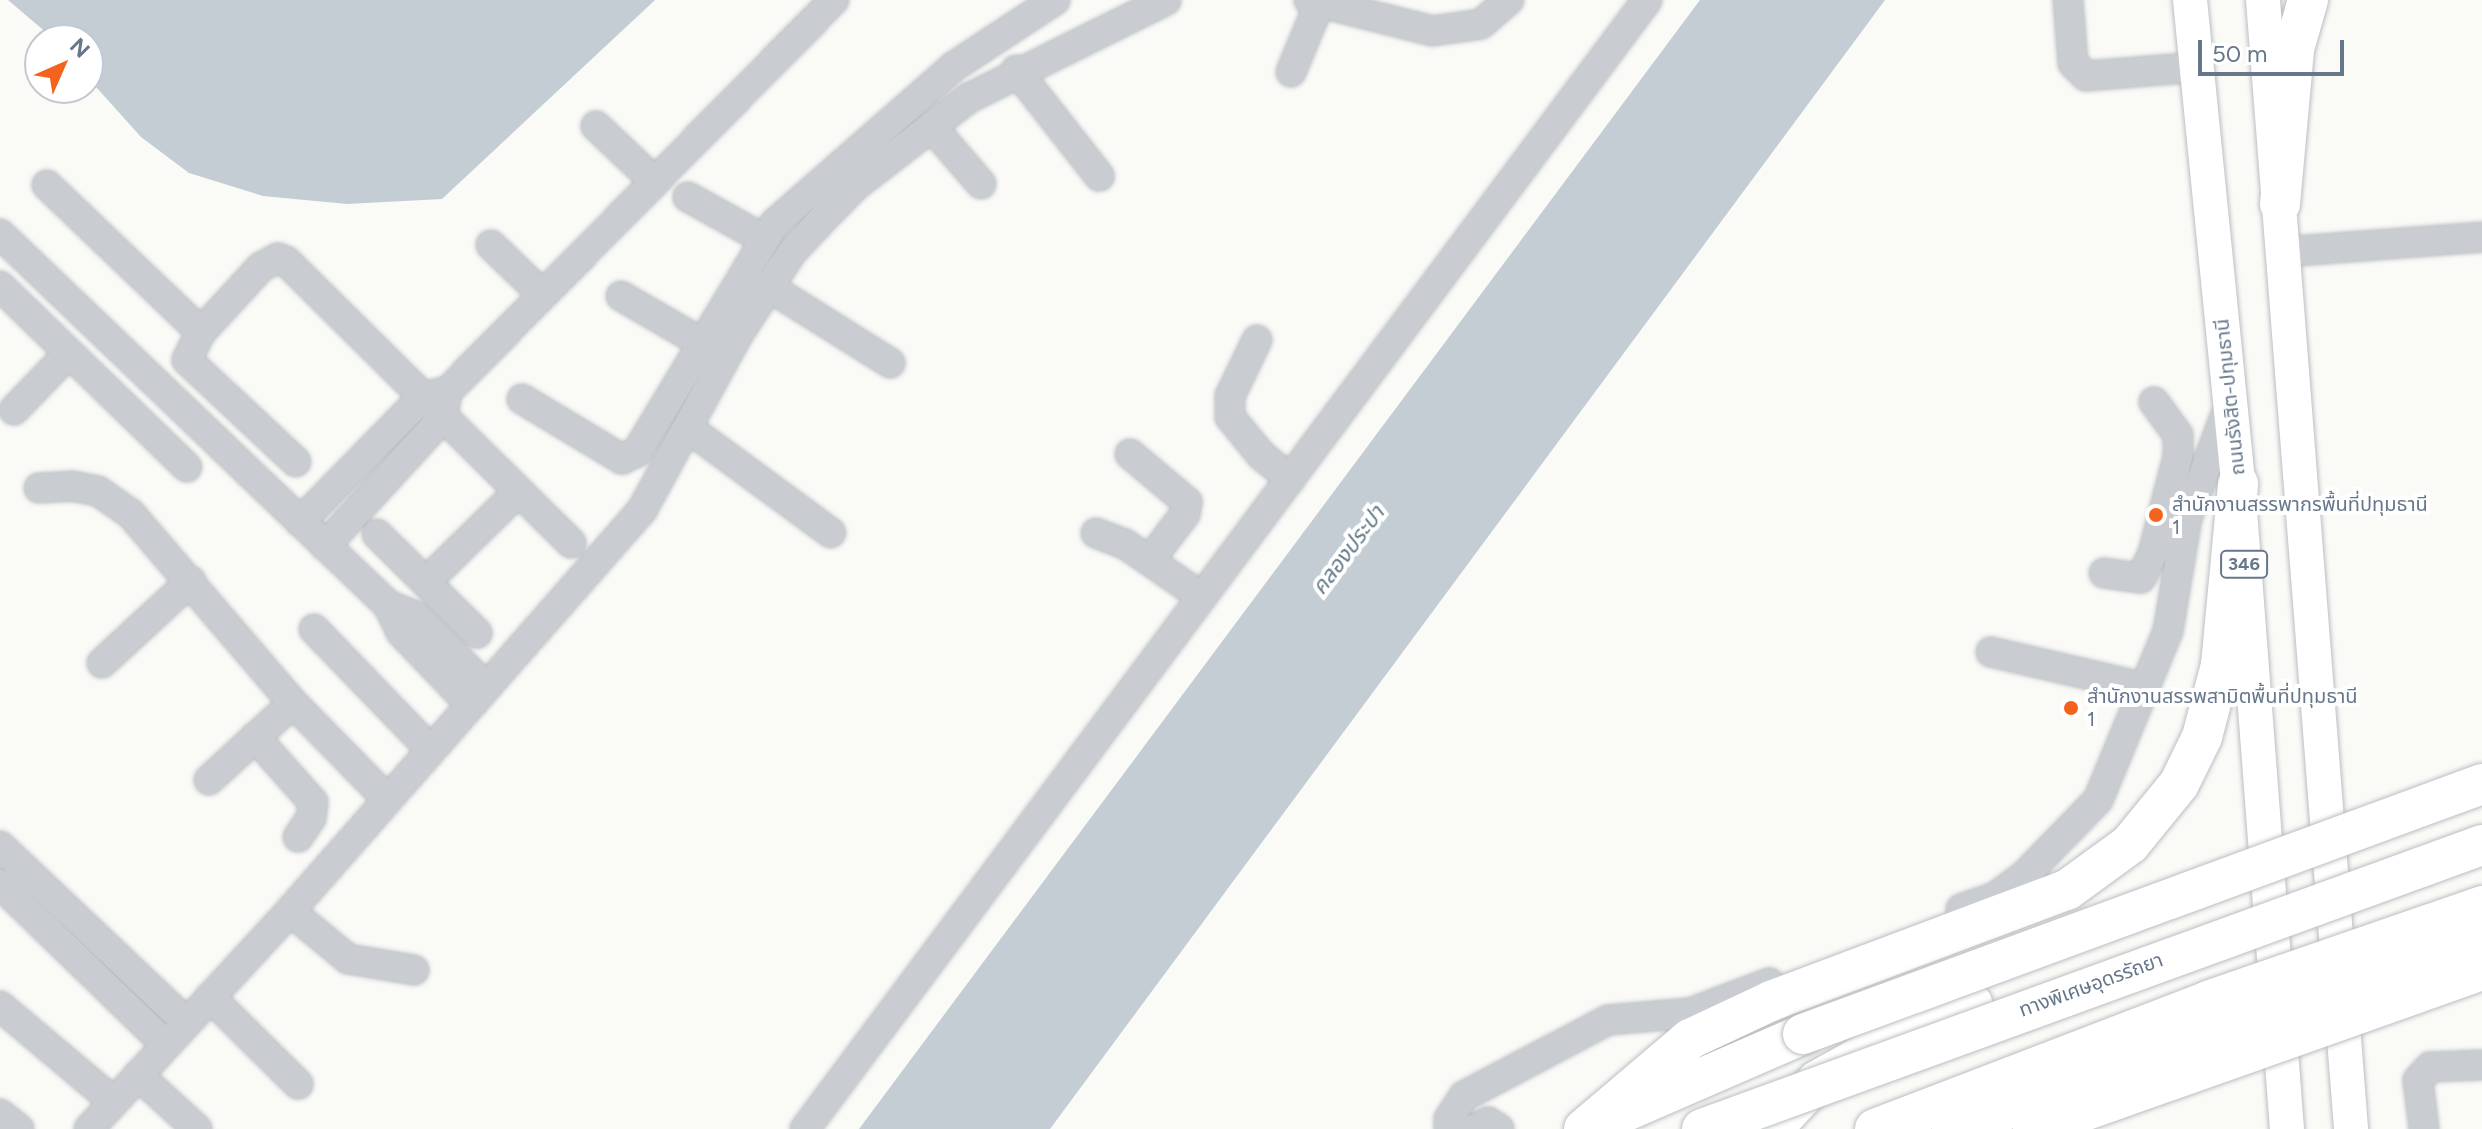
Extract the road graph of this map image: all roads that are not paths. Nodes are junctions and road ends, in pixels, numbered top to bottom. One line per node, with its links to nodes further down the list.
1 (834, 0): 18 (street)
2 (1055, 0): 25 (street)
3 (1166, 0): 11 (street)
4 (1509, 0): 10 (street)
5 (1647, 0): 47 (street)
6 (2068, 0): 12 (street)
7 (2190, 0): 12 (main road, ถนนรังสิต-ปทุมธานี / 346)
8 (2263, 0): 22 (main road)
9 (2308, 0): 22 (highway)
10 (1314, 1): 14 (street)
11 (1131, 7): 13 (street)
12 (2197, 67): 46 (main road, ถนนรังสิต-ปทุมธานี / 346)
13 (1016, 70): 16 (street); 17 (street)
14 (1291, 72)
15 (596, 126): 18 (street)
16 (932, 127): 19 (street); 29 (street)
17 (1099, 176)
18 (652, 179): 30 (street)
19 (981, 184)
20 (47, 185): 32 (street)
21 (688, 197): 25 (street)
22 (2280, 204): 27 (main road)
23 (0, 234): 50 (street)
24 (2482, 237): 27 (street)
25 (762, 238): 34 (street)
26 (491, 245): 30 (street)
27 (2283, 252): 108 (main road)
28 (0, 286): 35 (street)
29 (769, 287): 36 (street); 41 (street)
30 (542, 294): 38 (street)
31 (621, 296): 34 (street)
32 (201, 332): 38 (street); 44 (street)
33 (1257, 340): 47 (street)
34 (702, 343): 37 (street)
35 (69, 353): 40 (street); 45 (street)
36 (890, 363)
37 (522, 399)
38 (438, 401): 49 (street); 50 (street); 55 (street)
39 (2154, 402): 43 (street)
40 (14, 410)
41 (688, 428): 51 (street); 66 (street)
42 (1130, 454): 56 (street)
43 (2178, 457): 46 (street); 57 (street)
44 (296, 462)
45 (187, 467)
46 (2222, 476): 65 (street); 101 (highway); 107 (main road, ถนนรังสิต-ปทุมธานี / 346)
47 (1291, 479): 60 (street)
48 (39, 488): 58 (street)
49 (518, 492): 54 (street); 59 (street)
50 (300, 522): 55 (street)
51 (831, 533)
52 (1096, 533): 56 (street)
53 (377, 534): 59 (street)
54 (571, 543)
55 (325, 546): 66 (street)
56 (1150, 560): 60 (street)
57 (2104, 573)
58 (191, 581): 64 (street); 67 (street)
59 (426, 582): 62 (street)
60 (1202, 597): 97 (street)
61 (314, 629): 69 (street)
62 (477, 633)
63 (1991, 652): 65 (street)
64 (102, 663)
65 (2146, 688): 98 (street)
66 (477, 694): 69 (street)
67 (293, 703): 68 (street); 72 (street)
68 (255, 737): 70 (street); 74 (street)
69 (430, 749): 72 (street)
70 (209, 780)
71 (2482, 784): 101 (highway, bridge)
72 (386, 798): 79 (street)
73 (2482, 823): 103 (highway)
74 (298, 837)
75 (2482, 845): 102 (highway, ทางพิเศษอุดรรัถยา, bridge)
76 (0, 846): 81 (street)
77 (0, 884): 84 (street)
78 (2482, 906): 104 (highway, bridge)
79 (290, 911): 82 (street); 85 (street)
80 (2482, 939): 105 (highway, bridge)
81 (123, 962): 84 (street); 87 (street)
82 (414, 970)
83 (2482, 970): 106 (highway, bridge)
84 (102, 983): 88 (street)
85 (210, 997): 87 (street); 91 (street)
86 (0, 1006): 92 (street)
87 (186, 1022): 88 (street)
88 (166, 1045): 90 (street)
89 (2482, 1065): 109 (street)
90 (138, 1075): 92 (street); 96 (street)
91 (298, 1084)
92 (114, 1102): 95 (street)
93 (0, 1114): 94 (street)
94 (19, 1129)
95 (89, 1129)
96 (197, 1129)
97 (805, 1129)
98 (1449, 1129)
99 (1474, 1129): 100 (street)
100 (1499, 1129)
101 (1586, 1129)
102 (1702, 1129)
103 (1772, 1129)
104 (1875, 1129)
105 (1952, 1129)
106 (2033, 1129)
107 (2287, 1129)
108 (2351, 1129)
109 (2424, 1129)

